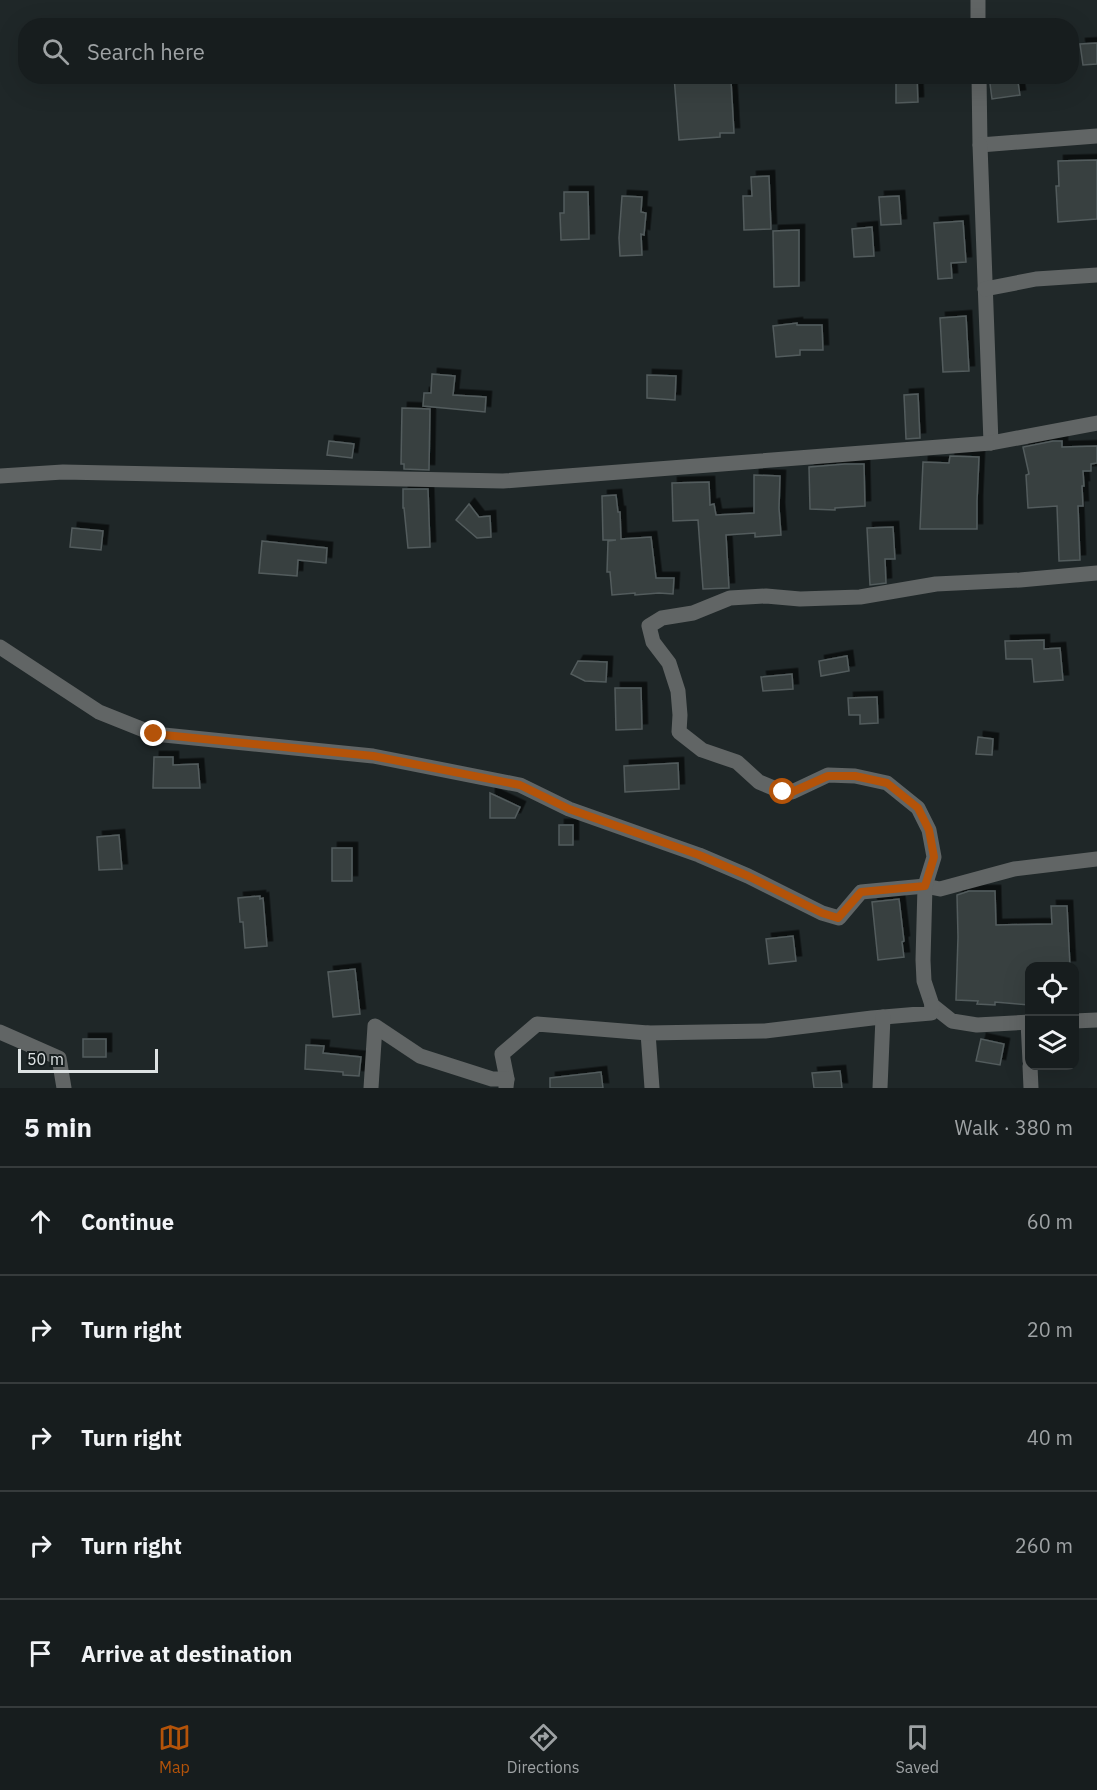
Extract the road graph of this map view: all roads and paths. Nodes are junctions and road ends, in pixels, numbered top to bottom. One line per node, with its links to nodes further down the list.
1 (978, 0): 2 (street)
2 (978, 18)
3 (979, 84): 5 (street)
4 (1097, 136): 5 (street)
5 (980, 145): 7 (street)
6 (1097, 275): 7 (street)
7 (986, 289): 9 (street)
8 (1097, 423): 9 (street)
9 (991, 443): 10 (street)
10 (0, 476)
11 (1097, 573): 14 (street)
12 (0, 647): 14 (street)
13 (1097, 859): 14 (street)
14 (925, 886): 15 (street)
15 (932, 1005): 16 (street); 19 (street)
16 (883, 1017): 21 (street); 27 (street)
17 (1079, 1020): 18 (street)
18 (1097, 1020)
19 (1025, 1022)
20 (0, 1032): 24 (street)
21 (648, 1033): 23 (street); 26 (street)
22 (1030, 1070): 28 (street)
23 (507, 1084): 25 (street)
24 (64, 1088)
25 (371, 1088)
26 (652, 1088)
27 (880, 1088)
28 (1031, 1088)

